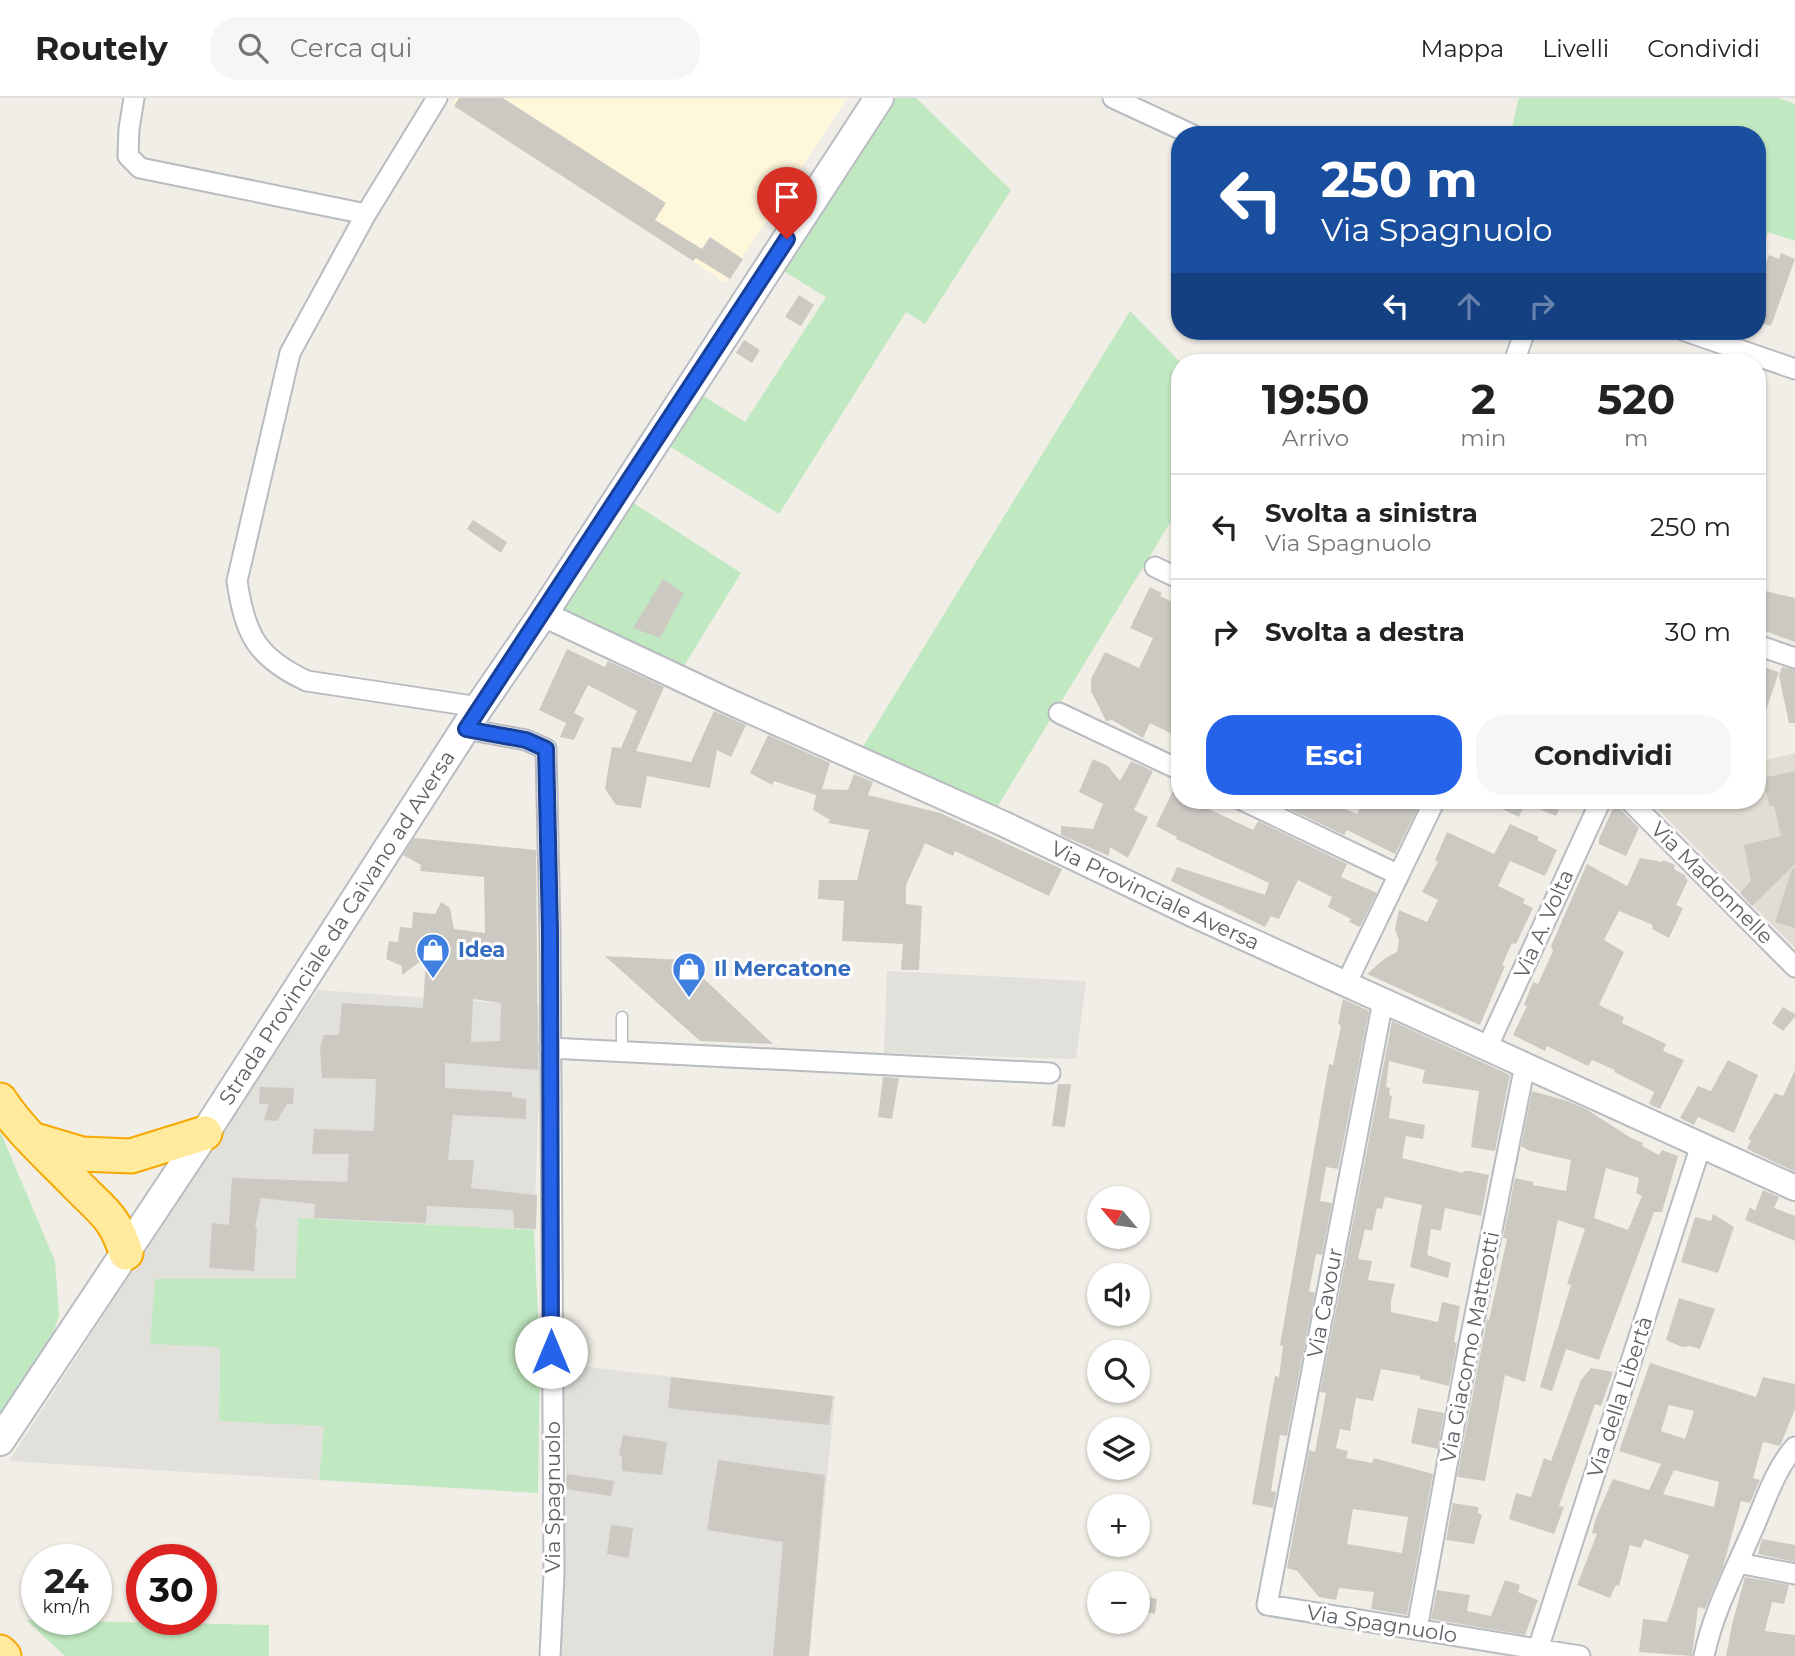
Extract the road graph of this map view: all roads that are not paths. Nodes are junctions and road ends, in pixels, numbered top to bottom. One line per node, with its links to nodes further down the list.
1 (134, 98): 6 (street)
2 (437, 98): 6 (street)
3 (879, 98): 13 (main road, Strada Provinciale da Caivano ad Aversa)
4 (1113, 98): 5 (street)
5 (1174, 126)
6 (366, 214): 17 (street)
7 (1711, 340): 8 (street)
8 (1752, 354)
9 (1766, 359): 10 (street)
10 (1795, 369)
11 (1155, 567): 12 (street)
12 (1171, 575)
13 (543, 614): 17 (main road, Strada Provinciale da Caivano ad Aversa); 25 (street, Via Provinciale Aversa)
14 (1766, 648): 15 (street)
15 (1795, 657)
16 (1059, 713): 18 (street)
17 (472, 718): 28 (street, Via Spagnuolo); 34 (main road, Strada Provinciale da Caivano ad Aversa)
18 (1171, 766)
19 (1260, 809): 23 (street)
20 (1431, 809): 23 (street)
21 (1597, 809): 29 (street, Via A. Volta)
22 (1638, 809): 24 (street, Via Madonnelle)
23 (1399, 875): 25 (street)
24 (1795, 967)
25 (1346, 984): 26 (street, Via Provinciale Aversa)
26 (1383, 1001): 29 (street, Via Provinciale Aversa); 43 (street, Via Cavour)
27 (622, 1017): 30 (lane)
28 (550, 1048): 30 (street); 48 (street, Via Spagnuolo)
29 (1488, 1048): 31 (street, Via Provinciale Aversa)
30 (622, 1051): 32 (street)
31 (1525, 1065): 36 (street, Via Provinciale Aversa); 44 (street, Via Giacomo Matteotti)
32 (1050, 1073)
33 (3, 1104): 35 (highway)
34 (205, 1133): 35 (highway); 38 (main road, Strada Provinciale da Caivano ad Aversa)
35 (34, 1140): 38 (highway)
36 (1702, 1145): 37 (street, Via Provinciale Aversa); 45 (street, Via della Libertà)
37 (1795, 1188)
38 (125, 1253): 39 (main road, Strada Provinciale da Caivano ad Aversa)
39 (0, 1441)
40 (1795, 1447): 41 (street)
41 (1738, 1563): 42 (street); 50 (street)
42 (1795, 1574)
43 (1267, 1605): 44 (street, Via Spagnuolo)
44 (1418, 1629): 45 (street, Via Spagnuolo)
45 (1538, 1649): 49 (street, Via Spagnuolo)
46 (0, 1652): 47 (highway)
47 (4, 1656)
48 (550, 1656)
49 (1580, 1656)
50 (1704, 1656)

